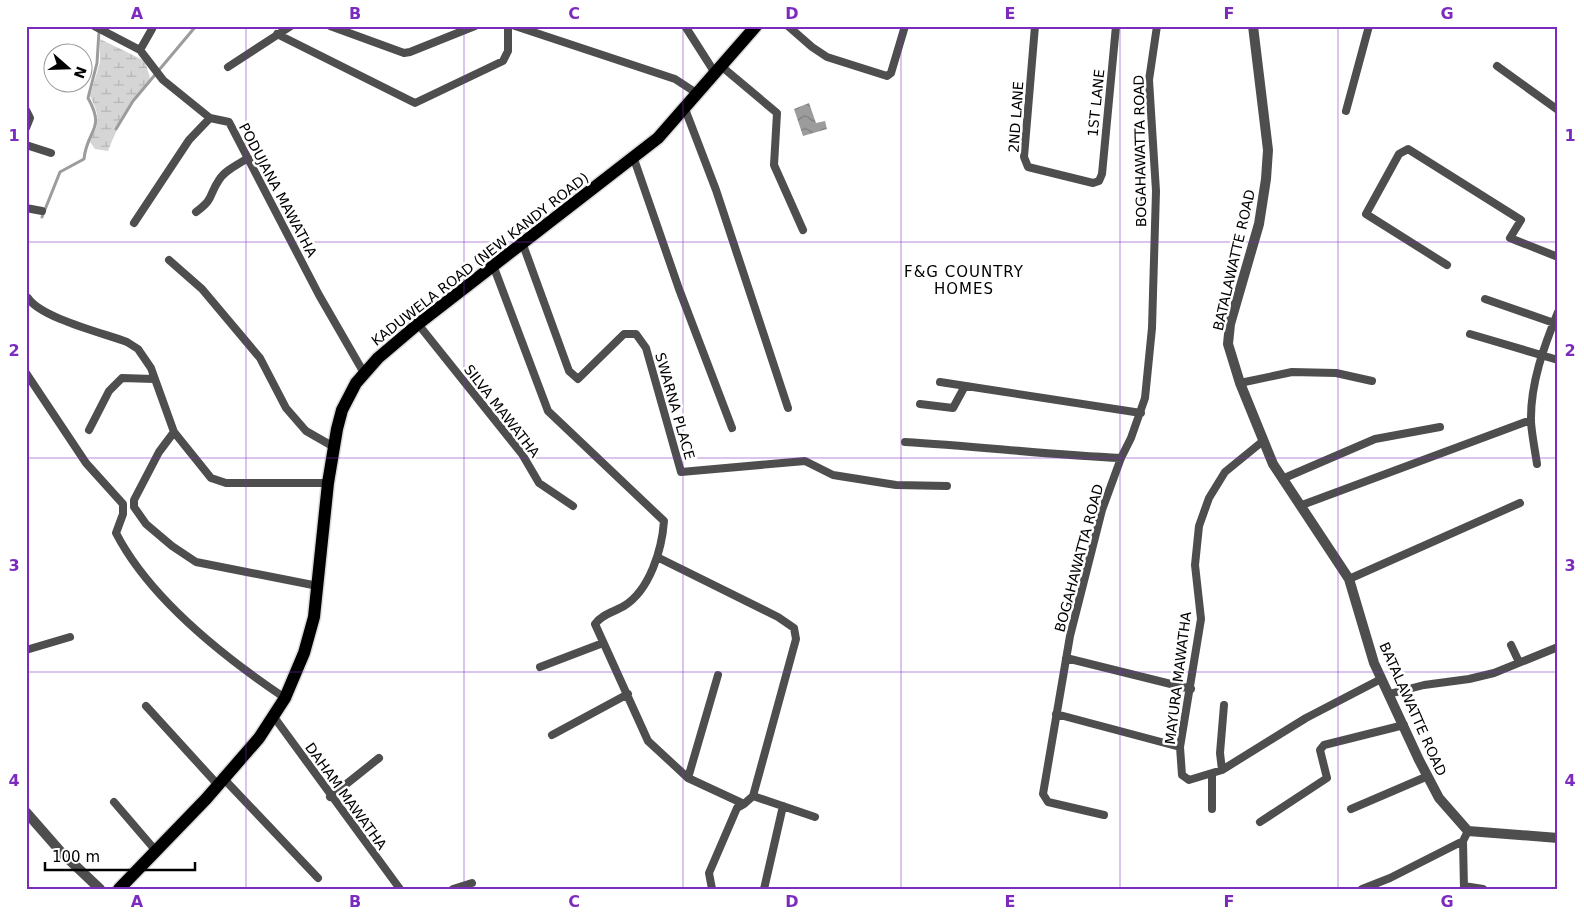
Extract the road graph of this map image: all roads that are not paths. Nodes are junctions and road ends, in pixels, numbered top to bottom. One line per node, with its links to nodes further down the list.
1 (94, 26): 19 (street)
2 (291, 26): 18 (street)
3 (330, 26): 16 (street)
4 (475, 26): 16 (street)
5 (508, 26): 18 (street)
6 (516, 26): 23 (street)
7 (685, 26): 22 (street)
8 (756, 26): 22 (main road, KADUWELA ROAD (NEW KANDY ROAD))
9 (788, 26): 10 (street)
10 (905, 26)
11 (1035, 26): 34 (street, 2ND LANE)
12 (1116, 26): 34 (street, 1ST LANE)
13 (1157, 26): 62 (street, BOGAHAWATTA ROAD)
14 (1253, 26): 58 (street, BATALAWATTE ROAD)
15 (1369, 26): 27 (street)
16 (341, 28)
17 (152, 29): 19 (street)
18 (277, 34): 21 (street)
19 (140, 50): 28 (street)
20 (1497, 66): 26 (street)
21 (228, 67)
22 (718, 70): 23 (main road, KADUWELA ROAD (NEW KANDY ROAD)); 39 (street)
23 (698, 94): 24 (main road, KADUWELA ROAD (NEW KANDY ROAD))
24 (685, 109): 33 (main road, KADUWELA ROAD (NEW KANDY ROAD)); 61 (street)
25 (26, 110): 29 (street)
26 (1558, 110)
27 (1346, 111)
28 (210, 118): 32 (street, PODUJANA MAWATHA); 38 (street)
29 (26, 128)
30 (26, 145): 31 (street)
31 (51, 153)
32 (248, 158): 37 (street); 54 (street, PODUJANA MAWATHA)
33 (634, 159): 40 (main road, KADUWELA ROAD (NEW KANDY ROAD)); 65 (street)
34 (1099, 181)
35 (26, 208): 36 (street)
36 (42, 211)
37 (196, 212)
38 (134, 223)
39 (803, 230)
40 (522, 242): 43 (main road, KADUWELA ROAD (NEW KANDY ROAD)); 75 (street, SWARNA PLACE)
41 (1558, 258): 44 (street)
42 (169, 260): 70 (street)
43 (493, 265): 49 (main road, KADUWELA ROAD (NEW KANDY ROAD)); 79 (street)
44 (1446, 265)
45 (28, 298): 55 (street)
46 (1485, 299): 48 (street)
47 (1558, 312): 48 (street)
48 (1554, 323): 51 (street)
49 (418, 324): 54 (main road, KADUWELA ROAD (NEW KANDY ROAD)); 78 (street, SILVA MAWATHA)
50 (1470, 334): 51 (street)
51 (1542, 356): 52 (street); 63 (street)
52 (1558, 360)
53 (26, 373): 95 (street)
54 (364, 373): 70 (main road, KADUWELA ROAD (NEW KANDY ROAD))
55 (154, 379): 66 (street); 67 (street)
56 (1372, 381): 58 (street)
57 (940, 382): 59 (street)
58 (1240, 383): 68 (street, BATALAWATTE ROAD)
59 (965, 386): 60 (street); 62 (street)
60 (920, 404)
61 (788, 408)
62 (1141, 413): 71 (street, BOGAHAWATTA ROAD)
63 (1531, 420): 72 (street); 77 (street)
64 (1440, 427): 73 (street)
65 (732, 428)
66 (89, 430)
67 (174, 432): 74 (street); 81 (street)
68 (1263, 441): 73 (street, BATALAWATTE ROAD); 92 (street, MAYURA MAWATHA)
69 (905, 442): 71 (street)
70 (334, 447): 74 (main road, KADUWELA ROAD (NEW KANDY ROAD))
71 (1121, 458): 87 (street, BOGAHAWATTA ROAD)
72 (1537, 464)
73 (1282, 479): 77 (street, BATALAWATTE ROAD)
74 (328, 483): 81 (main road, KADUWELA ROAD (NEW KANDY ROAD))
75 (948, 486)
76 (1520, 503): 80 (street)
77 (1302, 505): 80 (street, BATALAWATTE ROAD)
78 (573, 506)
79 (657, 557): 83 (street); 110 (street)
80 (1349, 579): 91 (street, BATALAWATTE ROAD)
81 (318, 586): 95 (main road, KADUWELA ROAD (NEW KANDY ROAD))
82 (70, 637): 86 (street)
83 (604, 643): 89 (street); 93 (street)
84 (1511, 645): 88 (street)
85 (1558, 647): 88 (street)
86 (26, 650)
87 (1066, 658): 92 (street); 98 (street, BOGAHAWATTA ROAD)
88 (1519, 662): 94 (street)
89 (540, 668)
90 (718, 675): 107 (street)
91 (1381, 679): 94 (street, BATALAWATTE ROAD); 104 (street, MAYURA MAWATHA)
92 (1191, 689): 102 (street, MAYURA MAWATHA)
93 (628, 694): 101 (street); 107 (street)
94 (1389, 694): 100 (street, BATALAWATTE ROAD)
95 (285, 698): 99 (main road, KADUWELA ROAD (NEW KANDY ROAD))
96 (1224, 705): 104 (street)
97 (146, 706): 108 (street)
98 (1056, 714): 102 (street); 117 (street, BOGAHAWATTA ROAD)
99 (274, 717): 108 (main road, KADUWELA ROAD (NEW KANDY ROAD)); 109 (street, DAHAM MAWATHA)
100 (1404, 725): 106 (street, BATALAWATTE ROAD); 119 (street)
101 (552, 735)
102 (1180, 747): 105 (street, MAYURA MAWATHA)
103 (379, 758): 109 (street)
104 (1222, 770): 105 (street, MAYURA MAWATHA)
105 (1212, 774): 114 (street)
106 (1428, 776): 115 (street); 120 (street, BATALAWATTE ROAD)
107 (688, 778): 112 (street)
108 (221, 782): 123 (main road, KADUWELA ROAD (NEW KANDY ROAD)); 124 (street)
109 (330, 796): 129 (street, DAHAM MAWATHA)
110 (753, 796): 112 (street); 113 (street)
111 (114, 802): 123 (street)
112 (744, 804): 131 (street)
113 (783, 806): 118 (street); 132 (street)
114 (1212, 809)
115 (1351, 809)
116 (26, 812): 127 (street)
117 (1104, 815)
118 (815, 817)
119 (1260, 822)
120 (1468, 831): 121 (street); 122 (street)
121 (1558, 838)
122 (1463, 841): 126 (street); 133 (street)
123 (156, 850): 128 (main road, KADUWELA ROAD (NEW KANDY ROAD))
124 (318, 878)
125 (472, 883): 130 (street)
126 (1464, 887): 134 (street)
127 (100, 889)
128 (119, 889)
129 (400, 889)
130 (453, 889)
131 (712, 889)
132 (764, 889)
133 (1362, 889)
134 (1483, 889)

